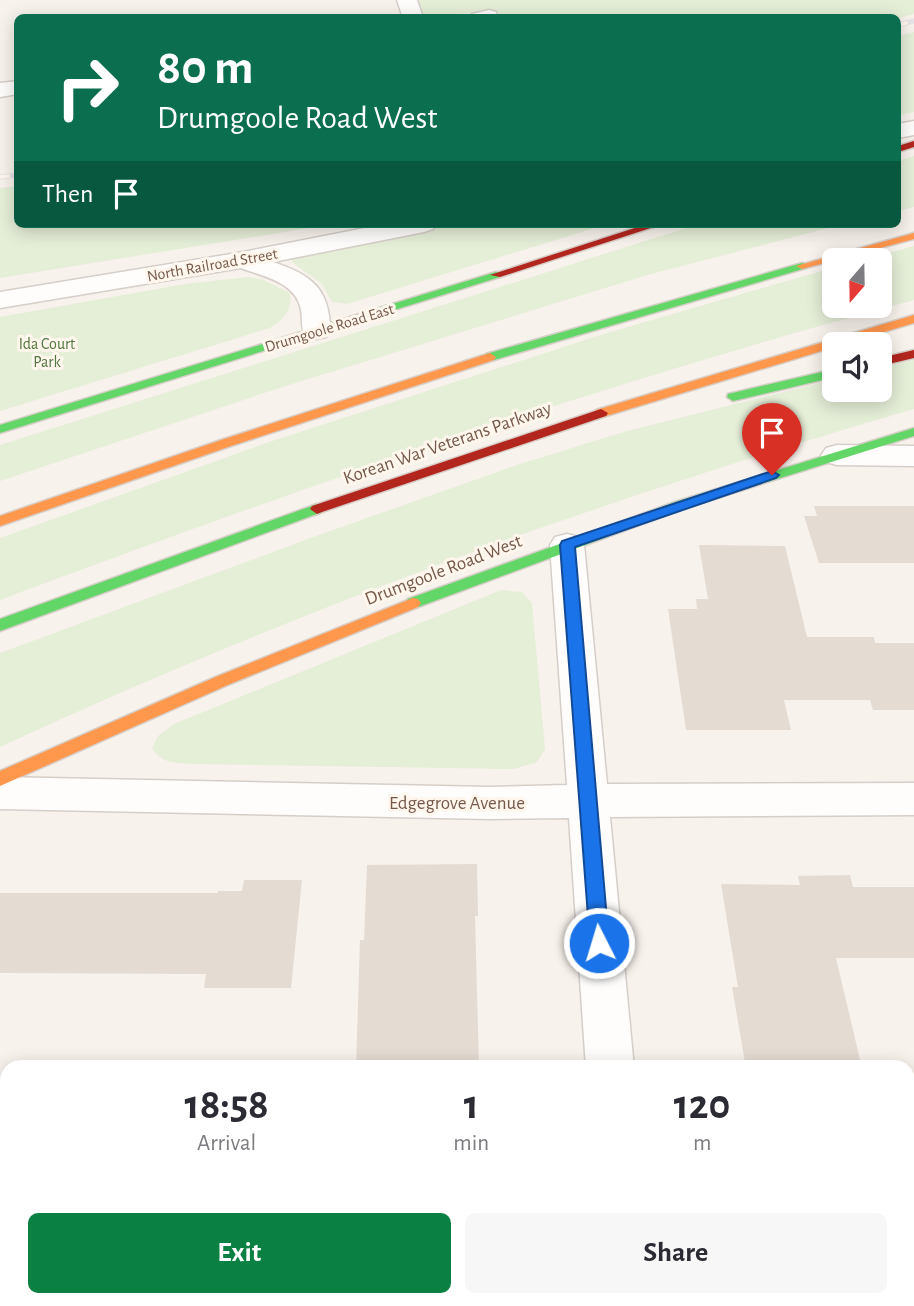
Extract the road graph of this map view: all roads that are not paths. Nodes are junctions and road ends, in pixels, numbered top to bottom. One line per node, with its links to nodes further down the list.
1 (404, 228): 5 (street, North Railroad Street)
2 (645, 228): 9 (main road, Drumgoole Road East)
3 (883, 228): 7 (main road)
4 (914, 236): 7 (main road)
5 (243, 260): 6 (street, North Railroad Street); 9 (street)
6 (0, 300)
7 (650, 309): 20 (main road)
8 (914, 319): 17 (main road, Korean War Veterans Parkway)
9 (316, 331): 15 (main road, Drumgoole Road East)
10 (914, 354): 11 (main road)
11 (892, 359)
12 (822, 376): 13 (main road)
13 (717, 401)
14 (651, 415): 17 (main road)
15 (0, 429)
16 (914, 432): 18 (main road, Drumgoole Road West)
17 (481, 453): 22 (main road, Korean War Veterans Parkway)
18 (837, 455): 19 (street); 21 (main road, Drumgoole Road West)
19 (914, 456)
20 (0, 521)
21 (567, 545): 23 (main road, Drumgoole Road West); 26 (street)
22 (0, 625)
23 (0, 779)
24 (0, 793): 26 (street, Edgegrove Avenue)
25 (914, 799): 26 (street, Edgegrove Avenue)
26 (588, 801): 27 (street)
27 (609, 1060)

